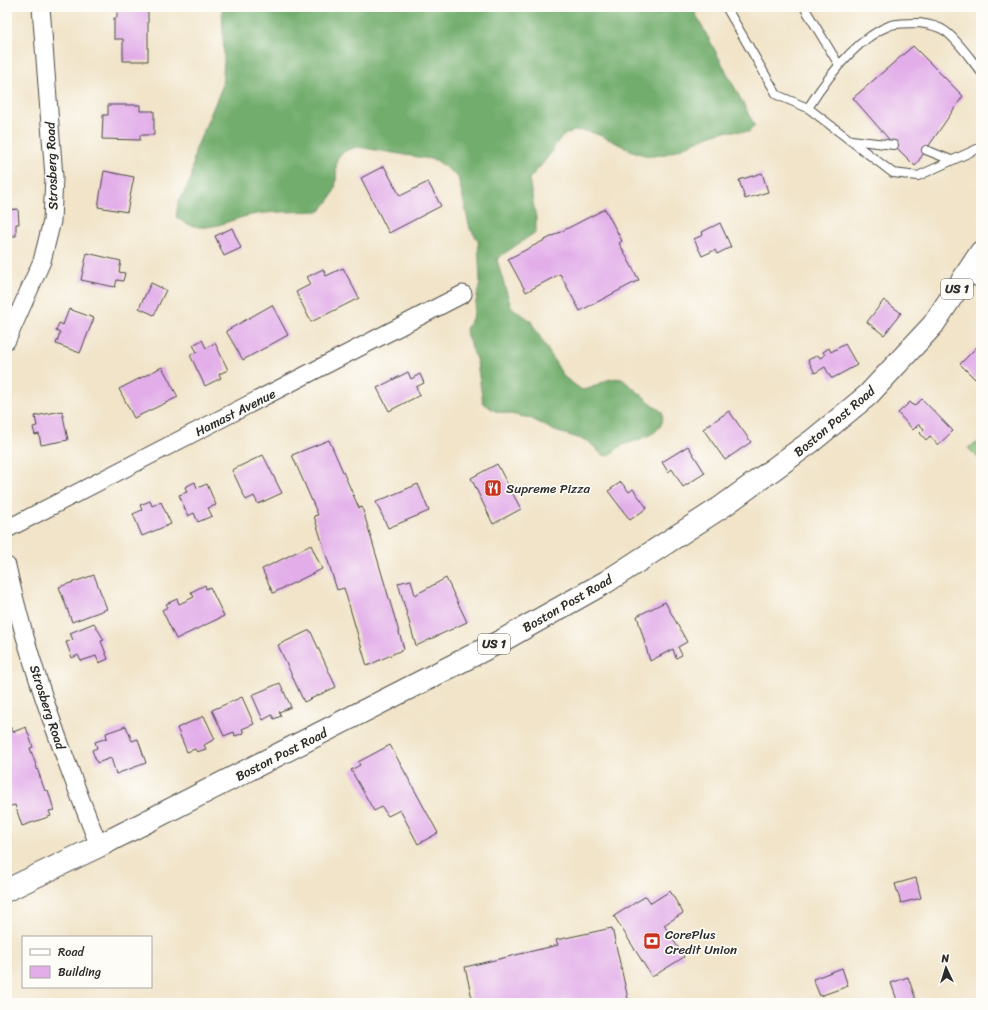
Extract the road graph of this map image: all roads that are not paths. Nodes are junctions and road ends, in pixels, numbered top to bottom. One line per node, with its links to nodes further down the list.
1 (41, 7): 15 (street, Strosberg Road)
2 (726, 7): 6 (lane)
3 (804, 7): 4 (lane)
4 (839, 65): 5 (lane); 6 (lane)
5 (981, 72)
6 (808, 108): 7 (lane)
7 (851, 140): 8 (lane); 11 (lane)
8 (894, 145)
9 (926, 150): 11 (lane)
10 (981, 150): 11 (lane)
11 (951, 160)
12 (981, 252): 13 (main road, US 1)
13 (974, 280): 18 (main road, Boston Post Road / US 1)
14 (463, 294): 16 (street, Hamast Avenue)
15 (7, 340)
16 (7, 529)
17 (7, 566): 18 (street, Strosberg Road)
18 (99, 846): 19 (main road, Boston Post Road / US 1)
19 (7, 890)

